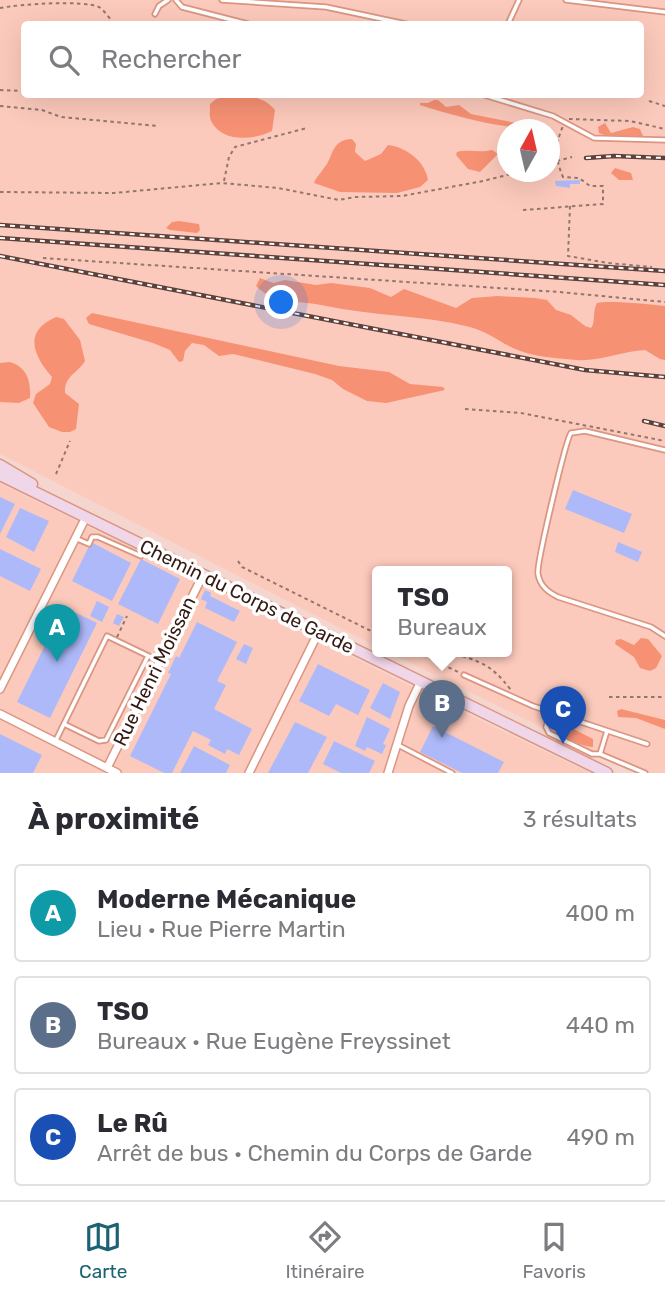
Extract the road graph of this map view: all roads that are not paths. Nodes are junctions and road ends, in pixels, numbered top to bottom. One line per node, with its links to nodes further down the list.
1 (168, 0): 8 (lane)
2 (176, 0): 9 (lane)
3 (222, 0): 10 (lane)
4 (519, 0): 11 (lane)
5 (566, 0): 6 (lane)
6 (586, 2): 7 (lane)
7 (665, 12)
8 (155, 14)
9 (236, 21)
10 (392, 21)
11 (510, 21)
12 (494, 98): 13 (lane)
13 (665, 141)
14 (665, 450): 22 (lane)
15 (0, 465): 17 (street)
16 (0, 475): 17 (street, Chemin du Corps de Garde)
17 (86, 517): 18 (street); 19 (street, Chemin du Corps de Garde)
18 (75, 538): 19 (lane); 29 (street)
19 (146, 547): 20 (street, Chemin du Corps de Garde)
20 (203, 575): 21 (street, Chemin du Corps de Garde); 26 (street, Rue Henri Moissan)
21 (319, 631): 25 (street, Chemin du Corps de Garde); 40 (street)
22 (665, 636)
23 (148, 656): 26 (lane); 32 (lane); 32 (lane)
24 (372, 657): 28 (street, Chemin du Corps de Garde)
25 (372, 657)
26 (159, 661): 38 (street, Rue Henri Moissan)
27 (464, 674): 30 (lane)
28 (421, 681): 36 (street); 43 (street, Chemin du Corps de Garde)
29 (0, 689)
30 (550, 712): 33 (lane); 37 (lane)
31 (0, 715): 34 (street)
32 (64, 724): 34 (lane)
33 (607, 731): 35 (lane); 37 (lane)
34 (55, 742): 38 (street)
35 (647, 744)
36 (397, 745): 41 (street); 42 (lane)
37 (600, 754): 44 (lane)
38 (107, 768): 39 (street)
39 (117, 773)
40 (249, 773)
41 (388, 773)
42 (452, 773)
43 (607, 773)
44 (645, 773)

